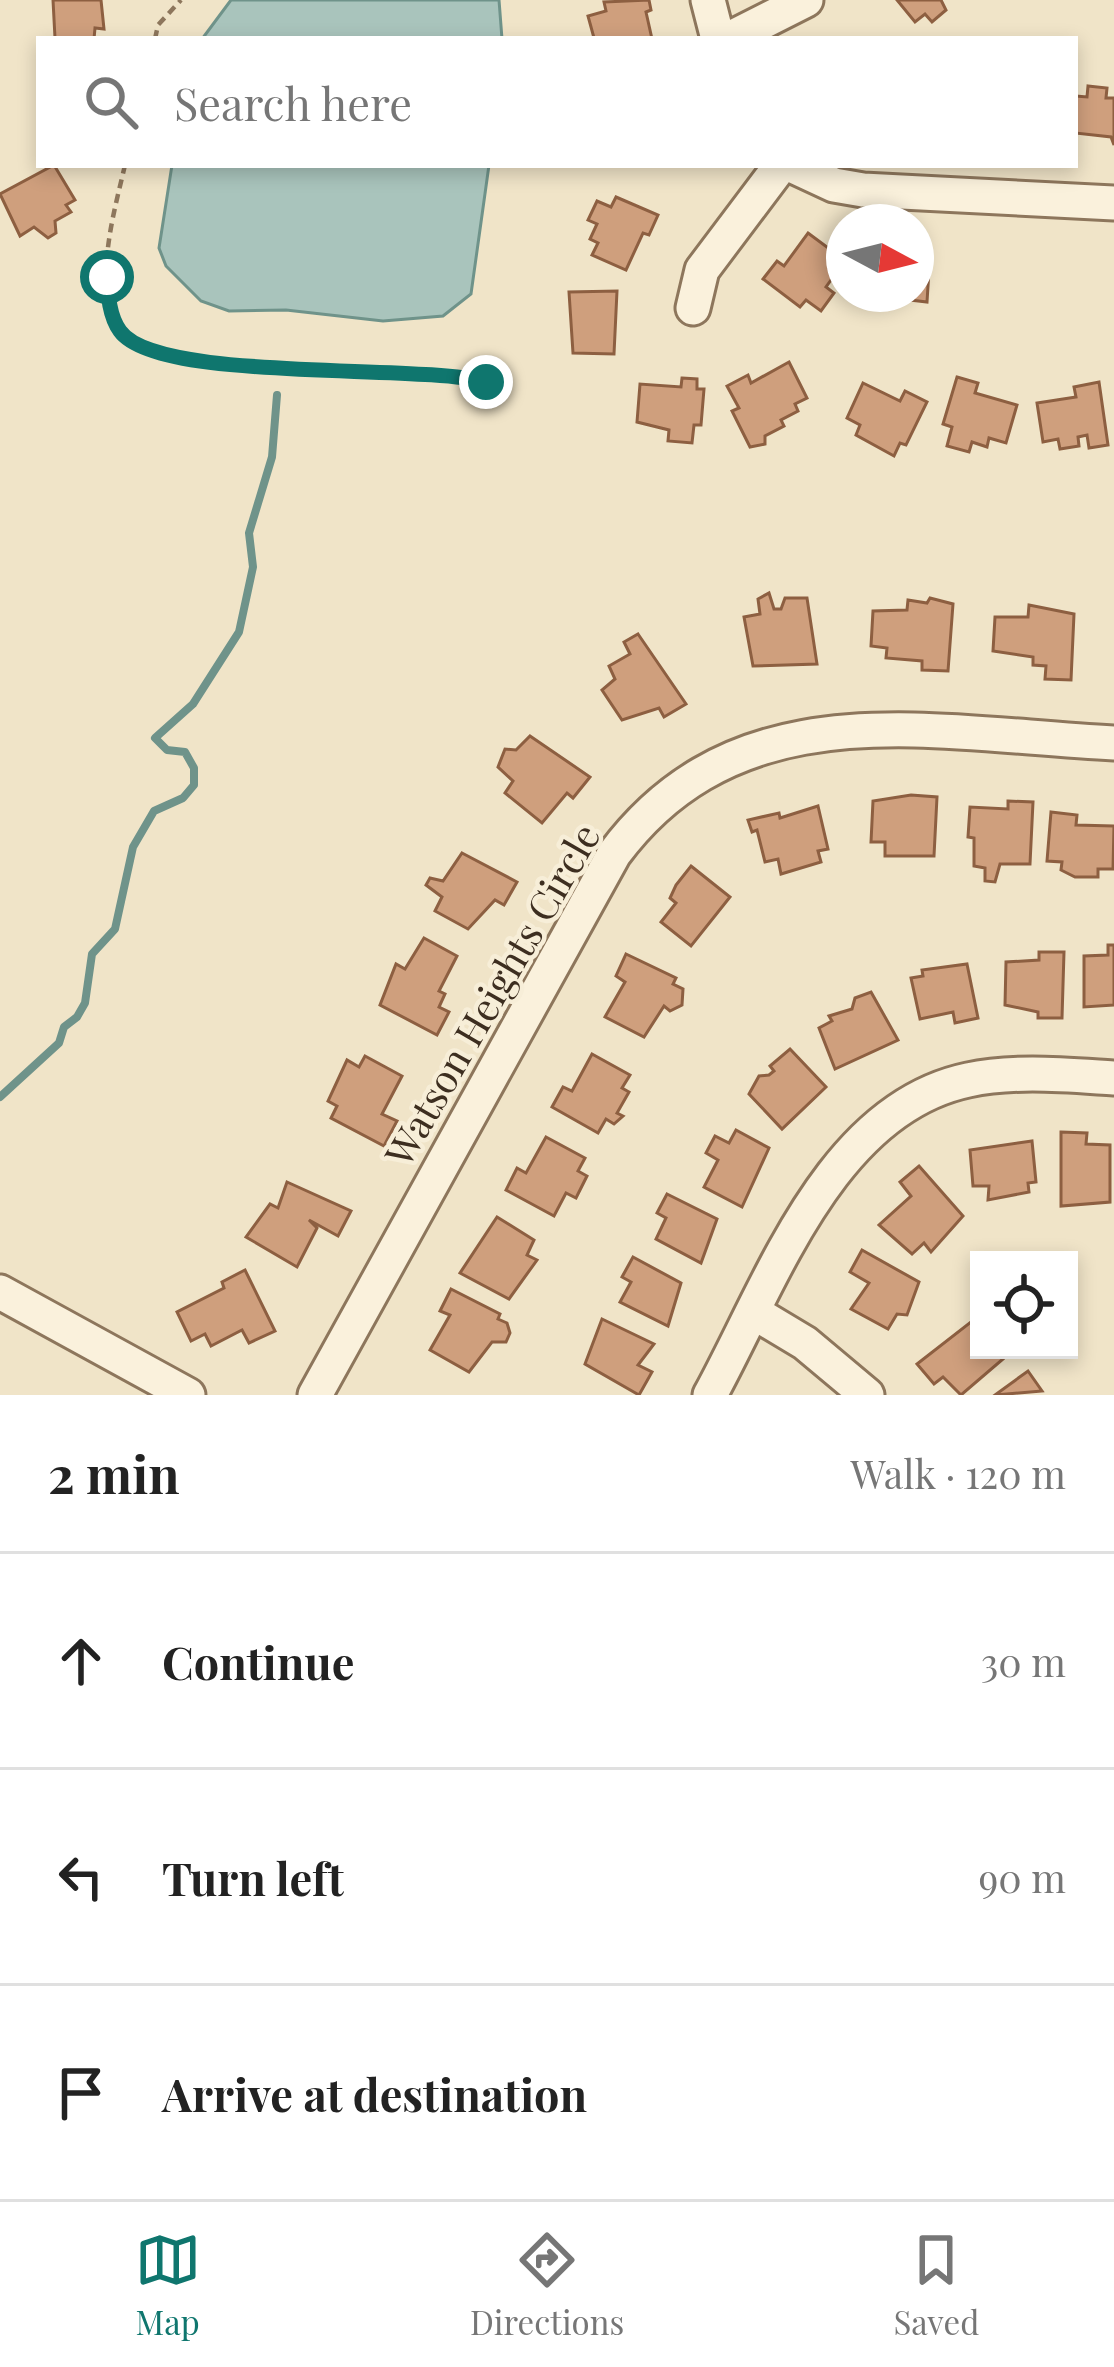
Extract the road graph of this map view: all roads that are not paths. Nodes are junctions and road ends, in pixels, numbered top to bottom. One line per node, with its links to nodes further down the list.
1 (708, 0): 3 (street)
2 (806, 0): 4 (street)
3 (717, 36)
4 (735, 36)
5 (779, 168): 8 (street)
6 (797, 168): 7 (street)
7 (1114, 203)
8 (693, 308)
9 (1114, 743): 14 (street, Watson Heights Circle)
10 (1114, 1078): 12 (street)
11 (0, 1292): 13 (street)
12 (755, 1313): 15 (street); 16 (street)
13 (188, 1395)
14 (315, 1395)
15 (710, 1395)
16 (867, 1395)

